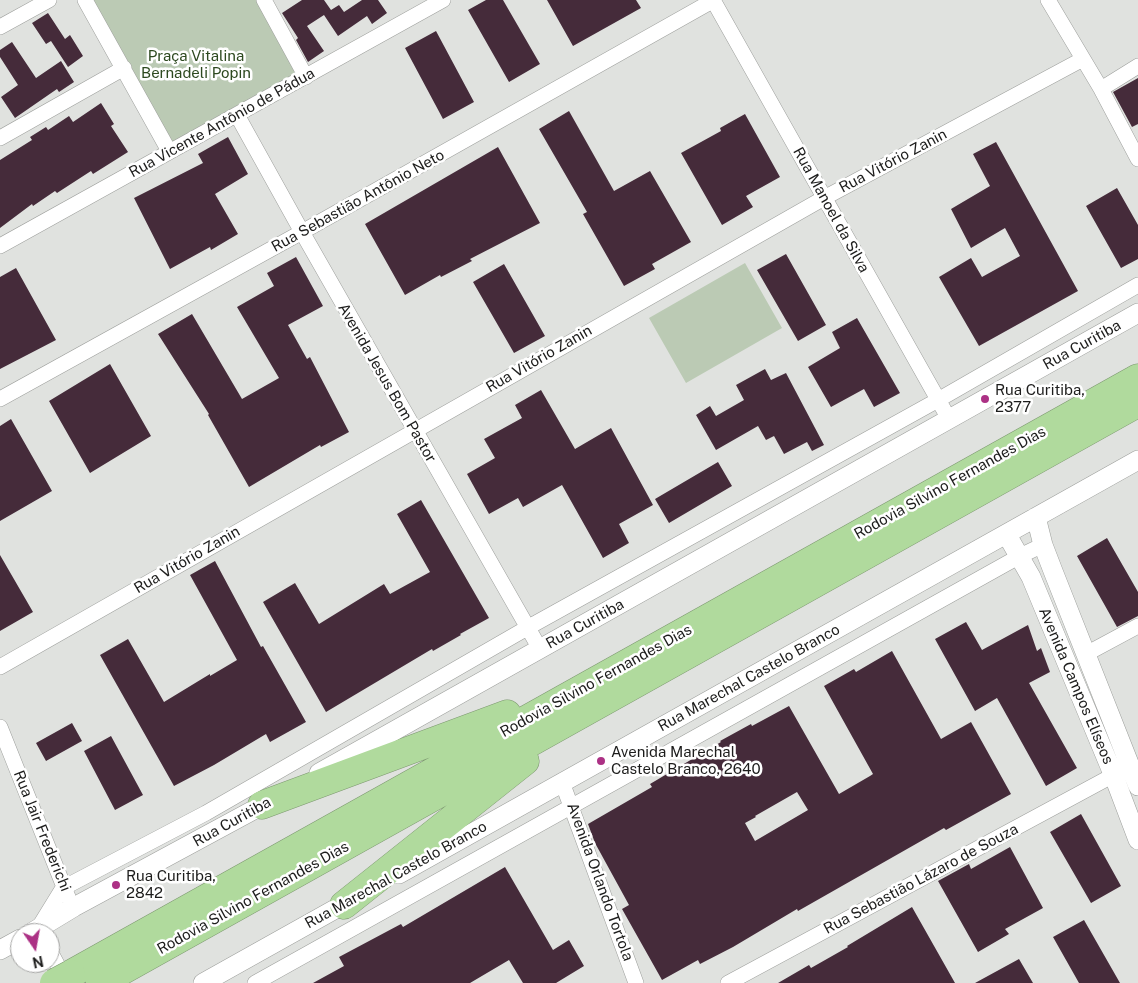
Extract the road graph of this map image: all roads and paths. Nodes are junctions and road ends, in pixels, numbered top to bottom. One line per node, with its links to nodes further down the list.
1 (49, 0): 7 (street)
2 (86, 0): 10 (street)
3 (264, 0): 11 (street)
4 (443, 0): 11 (street, Rua Vicente Antônio de Pádua)
5 (714, 0): 17 (street, Rua Manoel da Silva); 18 (street, Rua Sebastião Antônio Neto)
6 (1048, 0): 8 (street)
7 (0, 27)
8 (1083, 59): 12 (street); 17 (street, Rua Vitório Zanin)
9 (1138, 66): 12 (street)
10 (124, 68): 14 (street); 15 (street)
11 (306, 77): 13 (street, Rua Vicente Antônio de Pádua)
12 (1101, 89): 16 (street)
13 (237, 115): 15 (street, Rua Vicente Antônio de Pádua); 18 (street, Avenida Jesus Bom Pastor)
14 (0, 138)
15 (169, 151): 19 (street, Rua Vicente Antônio de Pádua)
16 (1138, 158)
17 (824, 198): 24 (street, Rua Manoel da Silva); 27 (street, Rua Vitório Zanin)
18 (302, 232): 23 (street, Rua Sebastião Antônio Neto); 27 (street, Avenida Jesus Bom Pastor)
19 (0, 246)
20 (1138, 285): 24 (street, Rua Curitiba)
21 (1138, 313): 26 (street, Rua Curitiba)
22 (1138, 378): 37 (highway, Rodovia Silvino Fernandes Dias)
23 (0, 399)
24 (938, 400): 26 (street, Rua Manoel da Silva); 34 (street, Rua Curitiba)
25 (1138, 402): 37 (highway, Rodovia Silvino Fernandes Dias)
26 (949, 419): 35 (street, Rua Curitiba)
27 (414, 430): 34 (street, Avenida Jesus Bom Pastor); 38 (street, Rua Vitório Zanin)
28 (1138, 460): 29 (street, Rua Marechal Castelo Branco)
29 (1036, 517): 30 (street, Rua Marechal Castelo Branco); 31 (street, Avenida Campos Elíseos)
30 (1007, 535): 32 (street, Avenida Campos Elíseos); 42 (street, Rua Marechal Castelo Branco)
31 (1043, 545): 32 (street, Rua Marechal Castelo Branco); 36 (street, Avenida Campos Elíseos)
32 (1020, 556): 41 (street, Avenida Campos Elíseos); 45 (street, Rua Marechal Castelo Branco)
33 (1138, 626): 36 (street)
34 (527, 628): 35 (street, Avenida Jesus Bom Pastor); 46 (street, Rua Curitiba)
35 (540, 649): 44 (street, Rua Curitiba)
36 (1086, 654): 40 (street, Avenida Campos Elíseos)
37 (657, 659): 44 (highway); 50 (highway); 54 (highway, Rodovia Silvino Fernandes Dias); 55 (highway, Rodovia Silvino Fernandes Dias)
38 (0, 667)
39 (0, 726): 49 (street, Rua Jair Frederichi)
40 (1134, 765): 41 (street, Rua Sebastião Lázaro de Souza); 43 (street, Avenida Campos Elíseos)
41 (1113, 774): 48 (street, Avenida Campos Elíseos); 59 (street, Rua Sebastião Lázaro de Souza)
42 (562, 782): 45 (street, Avenida Orlando Tortola); 50 (street, Rua Marechal Castelo Branco)
43 (1138, 786)
44 (262, 805): 47 (street, Rua Curitiba)
45 (572, 806): 57 (street, Rua Marechal Castelo Branco); 58 (street, Avenida Orlando Tortola)
46 (206, 813): 47 (street); 49 (street, Rua Curitiba)
47 (216, 830): 51 (street, Rua Curitiba)
48 (1138, 840)
49 (63, 888): 51 (street, Rua Jair Frederichi); 52 (street)
50 (344, 904): 56 (street, Rua Marechal Castelo Branco)
51 (74, 907): 53 (street, Rua Curitiba)
52 (42, 923)
53 (50, 923)
54 (64, 980)
55 (100, 983)
56 (203, 983)
57 (255, 983)
58 (636, 983)
59 (728, 983)

